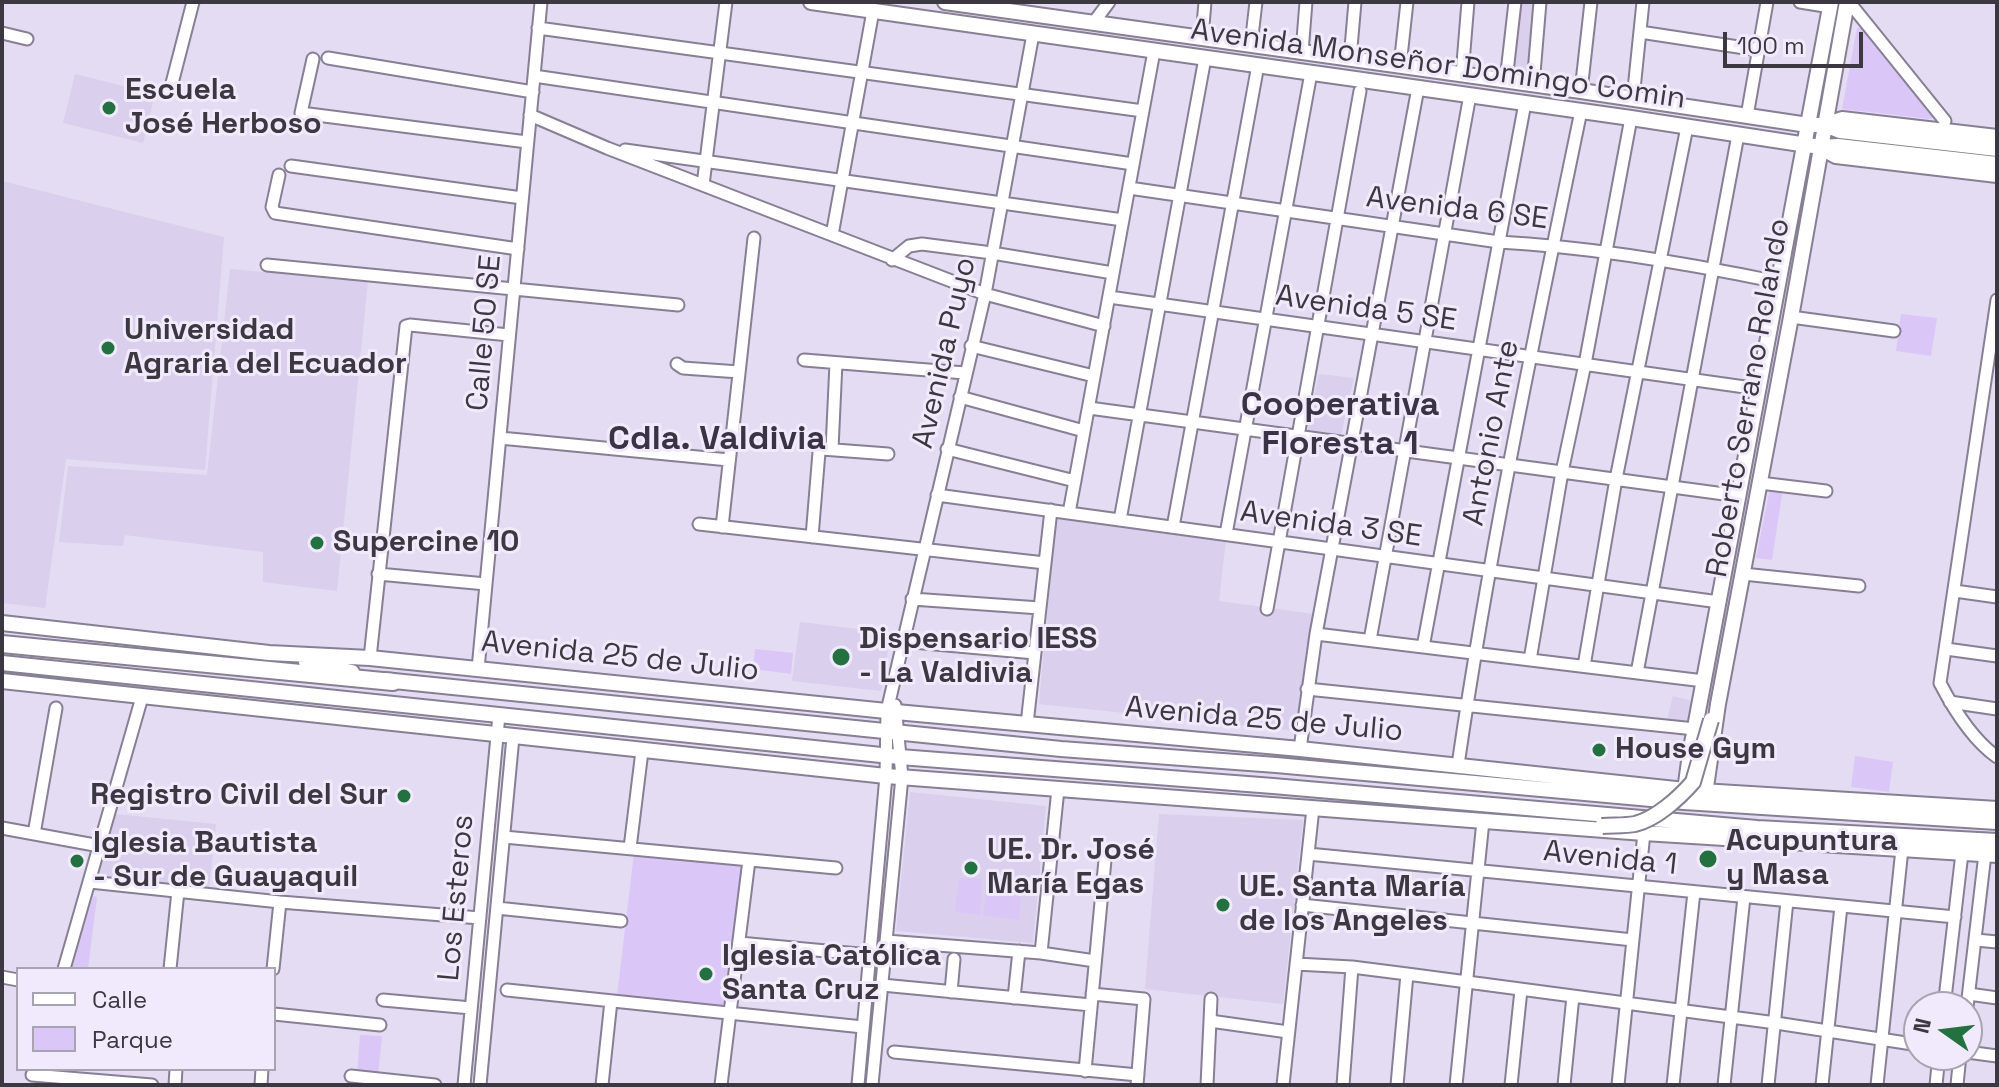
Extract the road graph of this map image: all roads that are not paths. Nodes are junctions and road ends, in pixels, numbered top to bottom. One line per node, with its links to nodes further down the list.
1 (193, 2): 48 (street)
2 (541, 2): 24 (street, Calle 50 SE)
3 (726, 2): 34 (street)
4 (811, 2): 22 (main road, Avenida Monseñor Domingo Comin)
5 (945, 2): 21 (main road, Avenida Monseñor Domingo Comin)
6 (1109, 2): 23 (street)
7 (1205, 2): 28 (street)
8 (1256, 2): 30 (street)
9 (1306, 2): 33 (street)
10 (1355, 2): 38 (street)
11 (1407, 2): 40 (street)
12 (1468, 2): 43 (street)
13 (1515, 2): 45 (street)
14 (1540, 2): 46 (street)
15 (1591, 2): 50 (street)
16 (1643, 2): 25 (street)
17 (1767, 2): 31 (street)
18 (1800, 2): 20 (street)
19 (1848, 2): 62 (street); 65 (main road, Roberto Serrano Rolando)
20 (1831, 4): 64 (main road, Roberto Serrano Rolando)
21 (985, 5): 23 (main road, Avenida Monseñor Domingo Comin)
22 (873, 11): 27 (main road, Avenida Monseñor Domingo Comin); 41 (street)
23 (1094, 22): 28 (main road, Avenida Monseñor Domingo Comin)
24 (538, 28): 34 (street); 44 (street, Calle 50 SE)
25 (1640, 32): 31 (street); 54 (street)
26 (2, 33): 29 (street)
27 (1033, 34): 32 (main road, Avenida Monseñor Domingo Comin); 52 (street, Avenida Puyo)
28 (1202, 37): 30 (main road, Avenida Monseñor Domingo Comin)
29 (27, 39)
30 (1251, 45): 33 (main road, Avenida Monseñor Domingo Comin)
31 (1758, 50): 60 (street)
32 (1154, 51): 36 (main road, Avenida Monseñor Domingo Comin); 57 (street)
33 (1302, 52): 38 (main road, Avenida Monseñor Domingo Comin)
34 (720, 53): 41 (street); 55 (street)
35 (328, 58): 51 (street)
36 (1205, 58): 39 (main road, Avenida Monseñor Domingo Comin); 84 (street)
37 (313, 59): 69 (street)
38 (1350, 59): 40 (main road, Avenida Monseñor Domingo Comin)
39 (1258, 65): 42 (main road, Avenida Monseñor Domingo Comin); 87 (street)
40 (1400, 66): 43 (main road, Avenida Monseñor Domingo Comin)
41 (862, 72): 52 (street); 63 (street)
42 (1311, 73): 47 (main road, Avenida Monseñor Domingo Comin); 88 (street)
43 (1462, 75): 45 (main road, Avenida Monseñor Domingo Comin)
44 (534, 76): 51 (street, Calle 50 SE); 55 (street)
45 (1506, 81): 46 (main road, Avenida Monseñor Domingo Comin)
46 (1533, 85): 50 (main road, Avenida Monseñor Domingo Comin)
47 (1418, 88): 53 (main road, Avenida Monseñor Domingo Comin); 91 (street)
48 (170, 91)
49 (1360, 91): 89 (street)
50 (1581, 91): 54 (main road, Avenida Monseñor Domingo Comin)
51 (533, 92): 59 (street, Calle 50 SE)
52 (1022, 94): 57 (street); 71 (street, Avenida Puyo)
53 (1470, 95): 56 (main road, Avenida Monseñor Domingo Comin); 92 (street)
54 (1633, 99): 60 (main road, Avenida Monseñor Domingo Comin)
55 (714, 102): 63 (street); 75 (street)
56 (1525, 103): 58 (main road, Avenida Monseñor Domingo Comin); 95 (street)
57 (1143, 111): 76 (street)
58 (1581, 111): 61 (main road, Avenida Monseñor Domingo Comin); 96 (street, Antonio Ante)
59 (530, 115): 69 (street, Calle 50 SE); 73 (street)
60 (1747, 116): 64 (main road, Avenida Monseñor Domingo Comin)
61 (1631, 118): 66 (main road, Avenida Monseñor Domingo Comin); 98 (street)
62 (1945, 121)
63 (853, 123): 71 (street); 81 (street)
64 (1808, 125): 65 (main road, Avenida Monseñor Domingo Comin); 70 (main road, Roberto Serrano Rolando)
65 (1825, 125): 68 (main road); 72 (main road, Roberto Serrano Rolando); 74 (main road)
66 (1687, 127): 67 (main road, Avenida Monseñor Domingo Comin); 101 (street)
67 (1738, 135): 70 (main road, Avenida Monseñor Domingo Comin); 103 (street)
68 (1997, 137)
69 (527, 142): 85 (street, Calle 50 SE)
70 (1805, 145): 72 (main road, Avenida Monseñor Domingo Comin); 105 (main road, Roberto Serrano Rolando)
71 (1012, 146): 76 (street); 86 (street, Avenida Puyo)
72 (1820, 147): 77 (main road); 80 (main road); 113 (main road, Roberto Serrano Rolando)
73 (607, 148): 75 (street); 82 (street)
74 (1997, 149)
75 (706, 161): 81 (street); 82 (street)
76 (1133, 164): 83 (street)
77 (1997, 164)
78 (291, 166): 85 (street)
79 (279, 175): 97 (street)
80 (1997, 175)
81 (842, 180): 86 (street); 93 (street)
82 (703, 185): 93 (street)
83 (1129, 188): 84 (street, Avenida 6 SE); 90 (street)
84 (1180, 195): 87 (street, Avenida 6 SE); 110 (street)
85 (522, 198): 97 (street, Calle 50 SE)
86 (1002, 203): 90 (street); 99 (street, Avenida Puyo)
87 (1233, 203): 88 (street, Avenida 6 SE); 112 (street)
88 (1286, 211): 89 (street, Avenida 6 SE); 114 (street)
89 (1337, 218): 91 (street, Avenida 6 SE); 116 (street)
90 (1123, 220): 104 (street)
91 (1392, 226): 92 (street, Avenida 6 SE); 118 (street)
92 (1445, 234): 95 (street, Avenida 6 SE); 120 (street)
93 (832, 235): 100 (street)
94 (754, 238): 129 (street)
95 (1499, 242): 96 (street, Avenida 6 SE); 123 (street)
96 (1553, 245): 98 (street, Avenida 6 SE); 124 (street, Antonio Ante)
97 (518, 249): 106 (street, Calle 50 SE)
98 (1607, 252): 101 (street, Avenida 6 SE); 128 (street)
99 (992, 253): 100 (street); 104 (street); 107 (street, Avenida Puyo)
100 (892, 260): 107 (street)
101 (1660, 261): 103 (street, Avenida 6 SE); 130 (street)
102 (267, 265): 106 (street)
103 (1713, 268): 105 (street, Avenida 6 SE); 133 (street)
104 (1113, 273): 108 (street)
105 (1778, 282): 134 (main road, Roberto Serrano Rolando)
106 (514, 288): 111 (street); 119 (street, Calle 50 SE)
107 (985, 294): 115 (street); 122 (street, Avenida Puyo)
108 (1109, 297): 110 (street, Avenida 5 SE); 115 (street)
109 (1997, 300): 121 (street)
110 (1160, 304): 112 (street, Avenida 5 SE); 137 (street)
111 (678, 305)
112 (1212, 312): 114 (street, Avenida 5 SE); 138 (street)
113 (1791, 317): 117 (street); 154 (main road, Roberto Serrano Rolando)
114 (1266, 319): 116 (street, Avenida 5 SE); 139 (street)
115 (1104, 326): 132 (street)
116 (1318, 327): 118 (street, Avenida 5 SE); 141 (street)
117 (1894, 331)
118 (1373, 334): 120 (street, Avenida 5 SE); 143 (street)
119 (509, 335): 142 (street, Calle 50 SE); 174 (street)
120 (1425, 342): 123 (street, Avenida 5 SE); 146 (street)
121 (1994, 344): 180 (street)
122 (971, 346): 131 (street, Avenida Puyo); 132 (street)
123 (1479, 349): 124 (street, Avenida 5 SE); 148 (street)
124 (1531, 357): 128 (street, Avenida 5 SE); 150 (street, Antonio Ante)
125 (804, 360): 126 (street)
126 (836, 363): 131 (street); 144 (street)
127 (677, 364): 129 (street)
128 (1585, 364): 130 (street, Avenida 5 SE); 151 (street)
129 (739, 372): 149 (street)
130 (1638, 372): 133 (street, Avenida 5 SE); 152 (street)
131 (965, 373): 135 (street, Avenida Puyo)
132 (1094, 376): 136 (street)
133 (1692, 379): 134 (street, Avenida 5 SE); 155 (street)
134 (1759, 389): 158 (main road, Roberto Serrano Rolando)
135 (960, 397): 140 (street); 145 (street, Avenida Puyo)
136 (1089, 408): 137 (street); 140 (street)
137 (1139, 414): 138 (street); 161 (street)
138 (1192, 422): 139 (street); 164 (street)
139 (1246, 429): 141 (street); 165 (street)
140 (1084, 431): 153 (street)
141 (1298, 436): 143 (street); 167 (street)
142 (500, 438): 149 (street); 177 (street, Calle 50 SE)
143 (1352, 443): 146 (street); 169 (street)
144 (832, 449): 147 (street); 166 (street)
145 (947, 449): 153 (street); 157 (street, Avenida Puyo)
146 (1405, 450): 148 (street); 170 (street)
147 (888, 454)
148 (1459, 458): 150 (street); 172 (street)
149 (729, 460): 163 (street)
150 (1510, 465): 151 (street); 173 (street, Antonio Ante)
151 (1562, 472): 152 (street); 176 (street)
152 (1616, 479): 155 (street); 178 (street)
153 (1075, 481): 160 (street)
154 (1760, 483): 156 (street); 175 (main road, Roberto Serrano Rolando)
155 (1672, 487): 158 (street); 181 (street)
156 (1826, 491)
157 (937, 495): 159 (street, Avenida 3 SE); 168 (street, Avenida Puyo)
158 (1739, 496): 184 (main road, Roberto Serrano Rolando)
159 (1051, 510): 160 (street, Avenida 3 SE); 171 (street)
160 (1069, 513): 161 (street, Avenida 3 SE)
161 (1120, 520): 164 (street, Avenida 3 SE)
162 (699, 524): 163 (street)
163 (722, 527): 166 (street)
164 (1173, 527): 165 (street, Avenida 3 SE)
165 (1226, 534): 167 (street, Avenida 3 SE)
166 (812, 537): 168 (street)
167 (1280, 542): 169 (street, Avenida 3 SE); 186 (street)
168 (924, 549): 171 (street); 183 (street, Avenida Puyo)
169 (1332, 549): 170 (street, Avenida 3 SE); 188 (street)
170 (1385, 556): 172 (street, Avenida 3 SE); 189 (street)
171 (1045, 563): 185 (street)
172 (1439, 564): 173 (street, Avenida 3 SE); 192 (street)
173 (1491, 571): 176 (street, Avenida 3 SE); 196 (street, Antonio Ante)
174 (378, 574): 177 (street); 198 (street)
175 (1743, 574): 179 (street); 206 (main road, Roberto Serrano Rolando)
176 (1543, 578): 178 (street, Avenida 3 SE); 199 (street)
177 (486, 584): 202 (street, Calle 50 SE)
178 (1597, 585): 181 (street, Avenida 3 SE); 201 (street)
179 (1859, 586)
180 (1955, 591): 182 (street); 193 (street)
181 (1652, 593): 184 (street, Avenida 3 SE); 204 (street)
182 (1997, 597)
183 (912, 599): 185 (street); 190 (street, Avenida Puyo)
184 (1719, 602): 208 (main road, Roberto Serrano Rolando)
185 (1040, 608): 195 (street)
186 (1267, 609)
187 (2, 626): 194 (main road, Avenida 25 de Julio)
188 (1316, 634): 189 (street); 212 (street)
189 (1370, 640): 192 (street)
190 (902, 641): 195 (street); 221 (street, Avenida Puyo)
191 (2, 644): 209 (highway)
192 (1423, 647): 196 (street)
193 (1946, 649): 197 (street); 215 (street)
194 (269, 653): 198 (main road, Avenida 25 de Julio); 209 (main road, Avenida 25 de Julio)
195 (1035, 653): 223 (street)
196 (1475, 653): 199 (street); 217 (street, Antonio Ante)
197 (1997, 656)
198 (370, 658): 202 (main road, Avenida 25 de Julio)
199 (1530, 660): 201 (street)
200 (2, 663): 216 (main road)
201 (1584, 666): 204 (street)
202 (478, 669): 205 (main road, Avenida 25 de Julio)
203 (2, 670): 211 (main road)
204 (1637, 673): 208 (street)
205 (536, 675): 210 (main road); 221 (main road, Avenida 25 de Julio)
206 (1723, 677): 242 (main road, Roberto Serrano Rolando); 250 (main road, bridge)
207 (2, 681): 211 (main road)
208 (1704, 681): 224 (main road, Roberto Serrano Rolando)
209 (393, 682): 210 (main road, Avenida 25 de Julio)
210 (437, 686): 213 (main road, Avenida 25 de Julio)
211 (84, 689): 214 (main road)
212 (1307, 689): 217 (street); 229 (street)
213 (530, 696): 222 (main road); 225 (main road, Avenida 25 de Julio)
214 (142, 697): 220 (main road); 255 (street)
215 (1950, 702): 219 (street); 233 (street)
216 (381, 703): 220 (main road); 222 (main road)
217 (1467, 707): 224 (street); 235 (street, Antonio Ante)
218 (56, 708): 252 (street)
219 (1997, 709)
220 (281, 712): 226 (main road)
221 (891, 712): 223 (main road, Avenida 25 de Julio); 225 (street, Avenida Puyo)
222 (501, 716): 226 (street, Los Esteros); 228 (main road); 231 (main road)
223 (1027, 724): 229 (main road, Avenida 25 de Julio)
224 (1695, 729): 241 (main road, Roberto Serrano Rolando)
225 (892, 732): 231 (street, Avenida Puyo); 232 (main road, Avenida 25 de Julio)
226 (497, 735): 227 (main road); 277 (street, Los Esteros)
227 (513, 737): 228 (main road); 253 (street, Los Esteros)
228 (561, 742): 230 (main road)
229 (1300, 749): 235 (main road, Avenida 25 de Julio)
230 (642, 751): 236 (main road); 256 (street)
231 (893, 756): 236 (street, Avenida Puyo); 237 (street, Avenida Puyo); 238 (main road)
232 (1179, 757): 234 (main road, Avenida 25 de Julio); 238 (main road)
233 (1997, 757)
234 (1276, 765): 239 (main road); 241 (main road, Avenida 25 de Julio)
235 (1458, 765): 241 (main road, Avenida 25 de Julio)
236 (886, 776): 237 (main road); 287 (street, Avenida Puyo)
237 (902, 777): 240 (main road); 282 (street, Avenida Puyo)
238 (1176, 779): 239 (main road)
239 (1273, 786): 243 (main road)
240 (1058, 789): 244 (main road); 286 (street)
241 (1684, 796): 242 (main road, Avenida 25 de Julio)
242 (1704, 797): 245 (main road, Avenida 25 de Julio); 248 (main road, Avenida 25 de Julio)
243 (1446, 800): 246 (main road); 254 (main road)
244 (1313, 808): 246 (main road); 259 (street)
245 (1997, 809)
246 (1445, 818): 247 (main road)
247 (1483, 821): 250 (main road); 264 (street)
248 (1997, 822)
249 (2, 828): 252 (street)
250 (1572, 828): 251 (main road)
251 (1644, 833): 257 (main road); 266 (street)
252 (34, 834): 255 (street)
253 (504, 837): 256 (street); 274 (street, Los Esteros)
254 (1997, 841)
255 (100, 846): 265 (street)
256 (630, 848): 261 (street)
257 (1902, 849): 258 (main road); 275 (street)
258 (1962, 853): 260 (main road); 276 (street)
259 (1308, 854): 264 (street, Avenida 1); 272 (street)
260 (1991, 855): 281 (street)
261 (749, 860): 263 (street); 284 (street)
262 (1105, 860): 289 (street)
263 (836, 868)
264 (1478, 871): 266 (street, Avenida 1); 279 (street)
265 (90, 882): 267 (street); 291 (street)
266 (1638, 886): 268 (street, Avenida 1); 280 (street)
267 (178, 891): 271 (street); 292 (street)
268 (1694, 892): 269 (street, Avenida 1); 311 (street)
269 (1744, 897): 270 (street, Avenida 1); 314 (street)
270 (1787, 901): 273 (street, Avenida 1); 316 (street)
271 (280, 902): 277 (street); 293 (street)
272 (1302, 905): 279 (street); 290 (street)
273 (1841, 906): 275 (street, Avenida 1); 319 (street)
274 (497, 908): 278 (street); 331 (street, Los Esteros)
275 (1894, 911): 276 (street, Avenida 1); 321 (street)
276 (1955, 917): 300 (street)
277 (480, 918): 310 (street, Los Esteros)
278 (621, 921)
279 (1473, 923): 280 (street); 296 (street)
280 (1633, 940): 309 (street)
281 (1976, 940): 283 (street); 301 (street)
282 (886, 941): 285 (street); 297 (street, Avenida Puyo)
283 (1997, 942)
284 (739, 943): 287 (street); 313 (street)
285 (1019, 951): 286 (street); 304 (street)
286 (1041, 953): 289 (street)
287 (870, 955): 318 (street, Avenida Puyo)
288 (954, 959): 302 (street)
289 (1095, 961): 307 (street)
290 (1296, 964): 294 (street); 320 (street)
291 (65, 967)
292 (170, 967)
293 (273, 967)
294 (1352, 967): 295 (street); 338 (street)
295 (1407, 974): 296 (street); 339 (street)
296 (1466, 982): 299 (street); 340 (street)
297 (882, 985): 302 (street); 335 (street, Avenida Puyo)
298 (507, 990): 308 (street)
299 (1521, 990): 303 (street); 341 (street)
300 (1946, 991)
301 (1969, 991)
302 (951, 992): 304 (street)
303 (1573, 996): 309 (street); 342 (street)
304 (1014, 998): 307 (street)
305 (1211, 999): 315 (street)
306 (383, 1000): 310 (street)
307 (1092, 1000): 324 (street); 327 (street)
308 (611, 1001): 313 (street); 332 (street)
309 (1627, 1003): 311 (street); 343 (street)
310 (471, 1008): 330 (street, Los Esteros)
311 (1680, 1010): 314 (street); 344 (street)
312 (276, 1014): 317 (street)
313 (730, 1014): 318 (street); 333 (street)
314 (1731, 1018): 316 (street); 345 (street)
315 (1210, 1021): 320 (street); 336 (street)
316 (1776, 1023): 319 (street); 346 (street)
317 (380, 1025)
318 (863, 1027): 334 (street, Avenida Puyo)
319 (1828, 1031): 321 (street); 347 (street)
320 (1288, 1032): 337 (street)
321 (1881, 1039): 322 (street); 348 (street)
322 (1903, 1042)
323 (894, 1052): 324 (street)
324 (1085, 1071): 327 (street)
325 (31, 1076): 328 (street)
326 (351, 1076): 329 (street)
327 (1138, 1080)
328 (152, 1085)
329 (435, 1085)
330 (464, 1085)
331 (480, 1085)
332 (602, 1085)
333 (721, 1085)
334 (858, 1085)
335 (872, 1085)
336 (1207, 1085)
337 (1283, 1085)
338 (1343, 1085)
339 (1397, 1085)
340 (1456, 1085)
341 (1511, 1085)
342 (1564, 1085)
343 (1618, 1085)
344 (1673, 1085)
345 (1724, 1085)
346 (1768, 1085)
347 (1822, 1085)
348 (1877, 1085)

